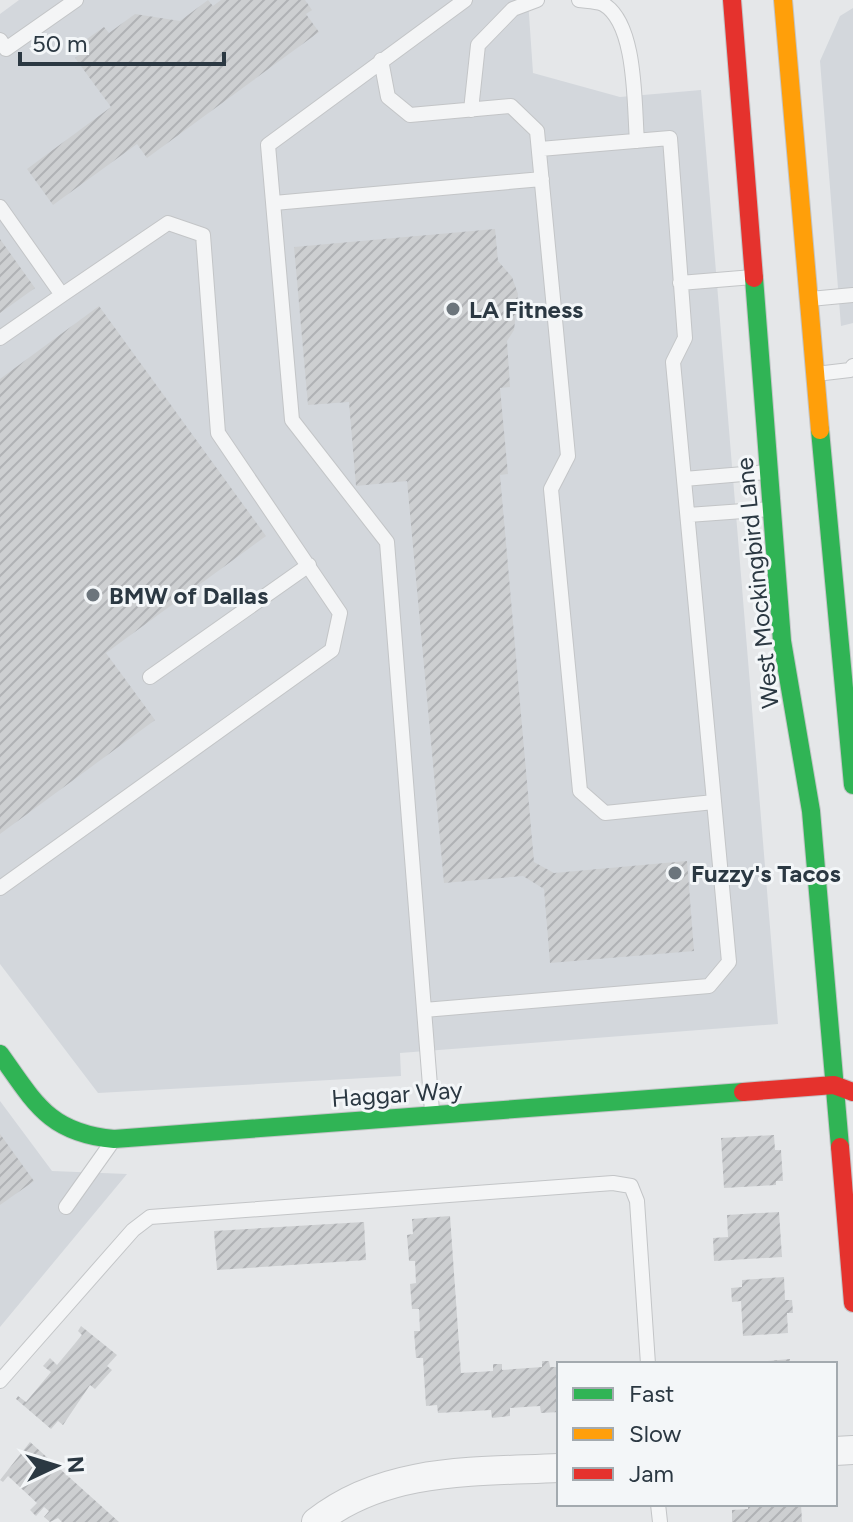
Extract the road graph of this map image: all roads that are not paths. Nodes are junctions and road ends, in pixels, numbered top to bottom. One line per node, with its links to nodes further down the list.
1 (76, 0): 7 (lane)
2 (465, 0): 8 (lane)
3 (537, 0): 9 (lane)
4 (579, 0): 10 (lane)
5 (732, 0): 15 (main road, West Mockingbird Lane)
6 (783, 0): 19 (main road)
7 (0, 40)
8 (381, 60): 9 (lane); 13 (lane)
9 (471, 110): 11 (lane)
10 (637, 141): 11 (lane); 16 (lane)
11 (540, 149): 12 (lane)
12 (542, 179): 13 (lane); 32 (lane)
13 (274, 203): 34 (lane)
14 (0, 207): 17 (lane)
15 (753, 277): 16 (lane); 23 (main road, West Mockingbird Lane)
16 (680, 283): 24 (lane)
17 (62, 295): 20 (lane); 28 (lane)
18 (853, 295): 19 (lane)
19 (810, 299): 22 (main road)
20 (0, 338)
21 (853, 366): 22 (lane)
22 (815, 374): 25 (main road)
23 (768, 472): 24 (lane); 25 (main road); 26 (main road, West Mockingbird Lane)
24 (684, 479): 27 (lane)
25 (809, 482): 29 (main road)
26 (778, 506): 27 (lane); 36 (main road, West Mockingbird Lane)
27 (688, 515): 32 (lane)
28 (309, 565): 30 (lane); 33 (lane)
29 (845, 637): 31 (main road)
30 (150, 677)
31 (853, 785)
32 (714, 802): 34 (lane)
33 (0, 888)
34 (424, 1010): 38 (lane)
35 (0, 1054): 39 (main road, Haggar Way)
36 (834, 1085): 37 (main road); 38 (main road, Haggar Way); 41 (main road, West Mockingbird Lane)
37 (853, 1092)
38 (433, 1115): 39 (main road, Haggar Way)
39 (114, 1139): 40 (lane)
40 (66, 1207)
41 (853, 1303)
42 (648, 1362): 43 (lane)
43 (0, 1381)
44 (557, 1468): 45 (street)
45 (316, 1522)

